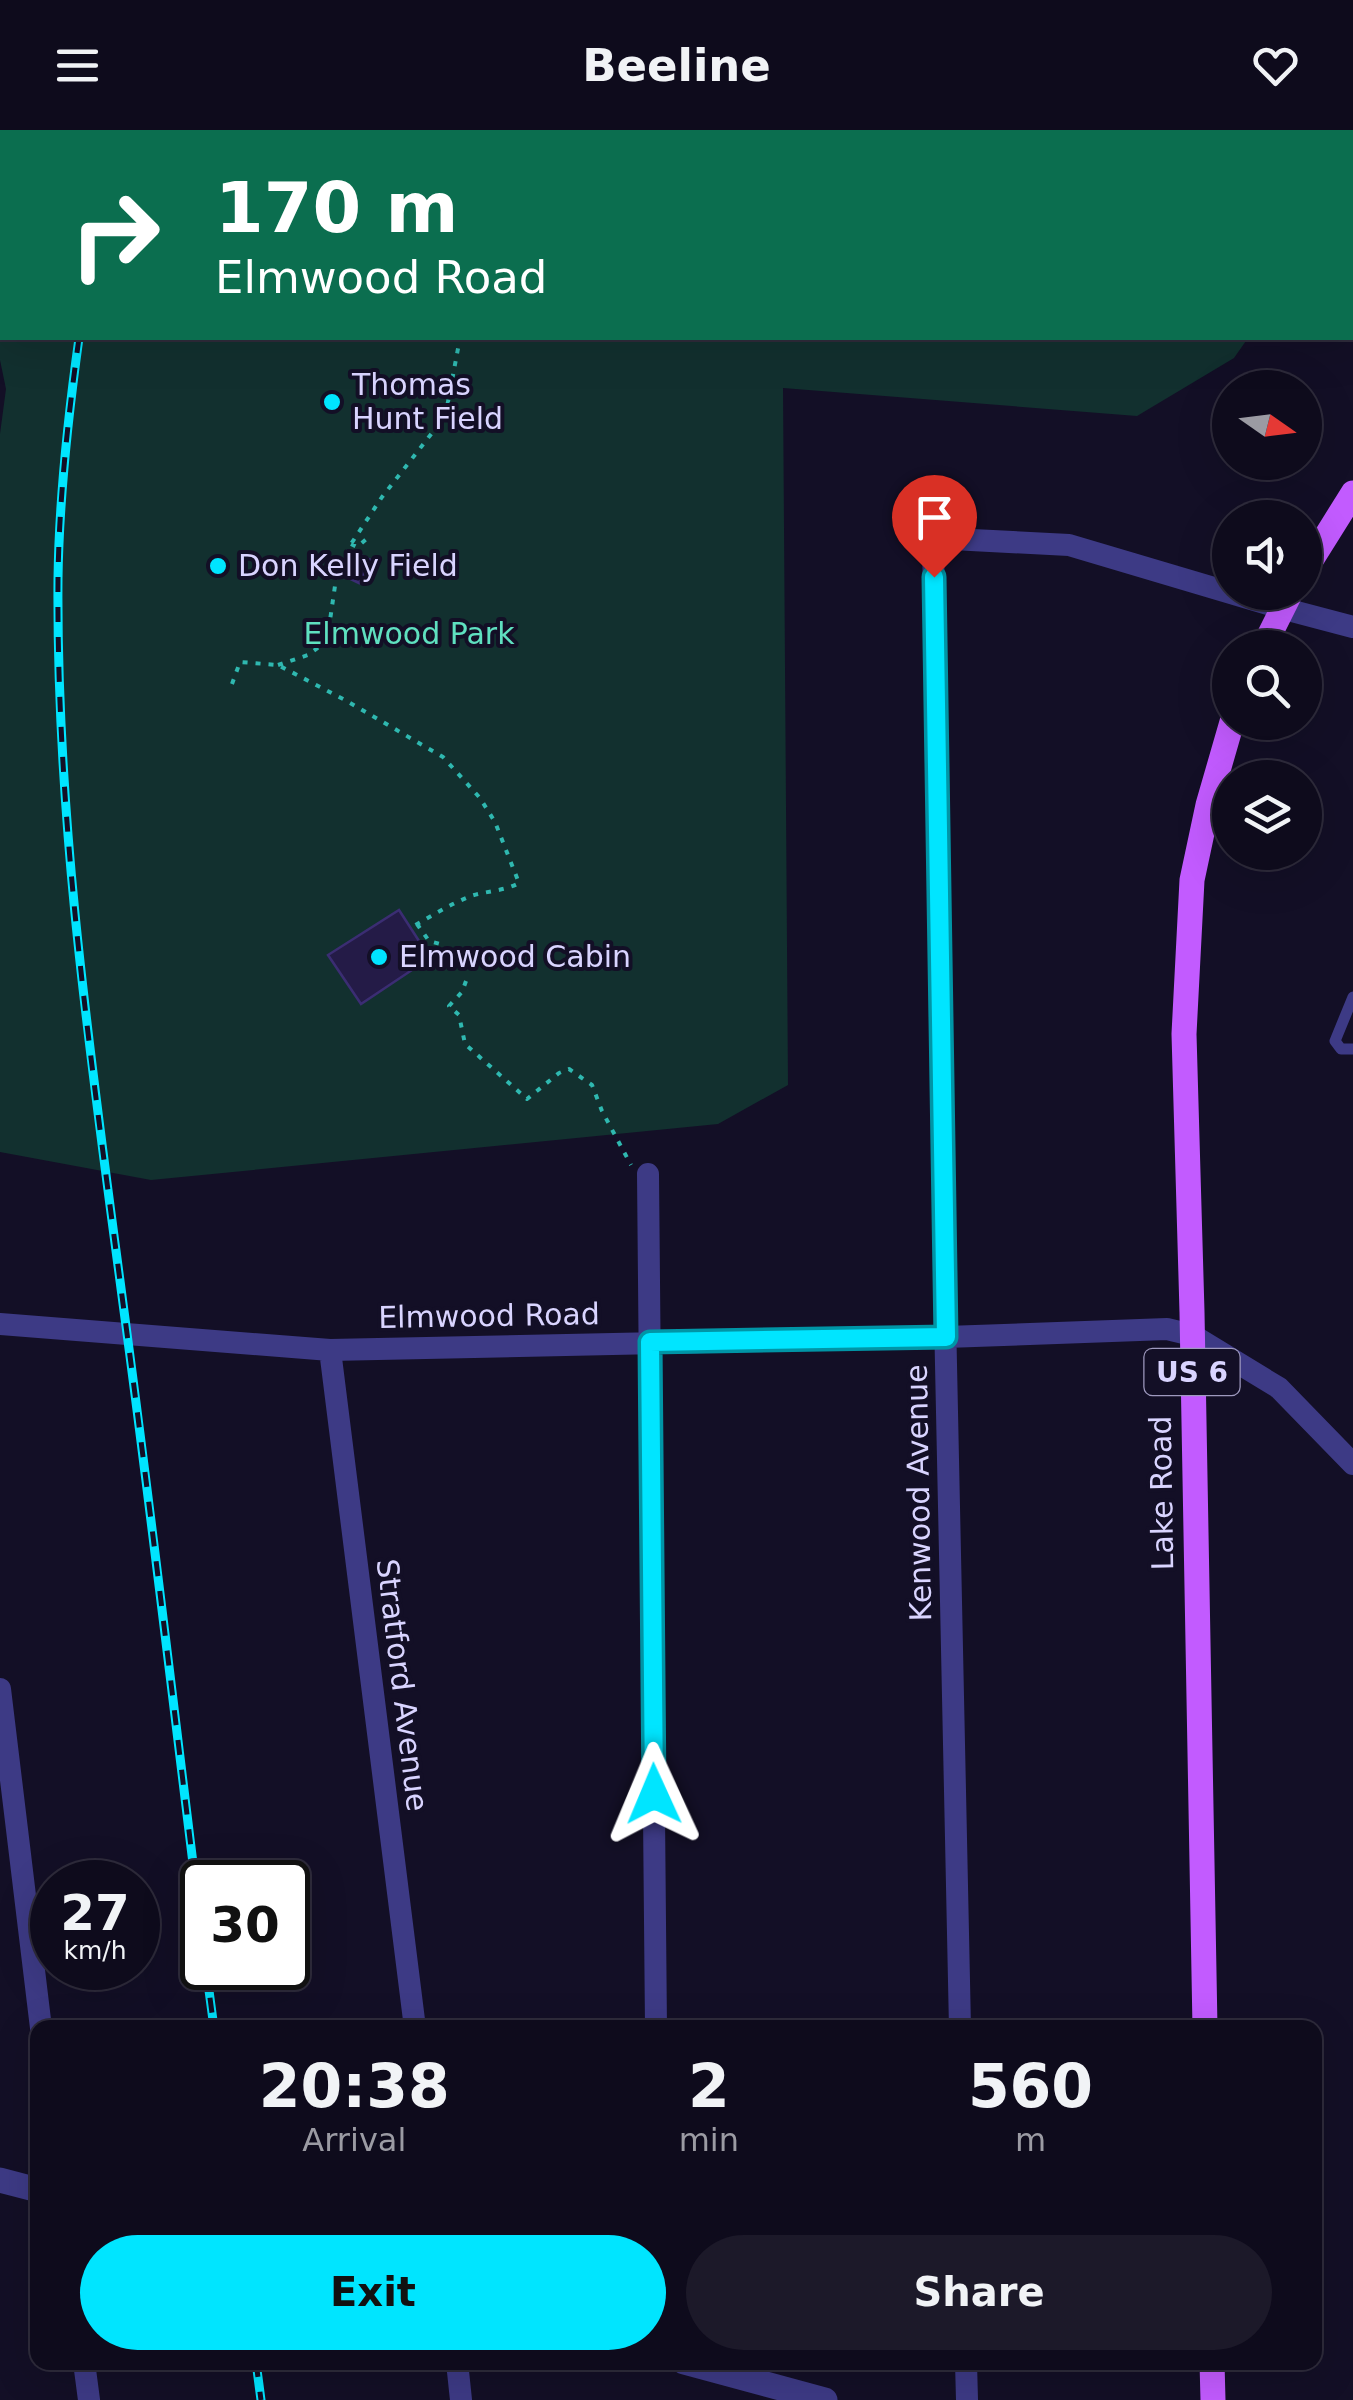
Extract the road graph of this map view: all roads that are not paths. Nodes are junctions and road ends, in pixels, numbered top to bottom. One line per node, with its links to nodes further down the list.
1 (1353, 493): 2 (main road)
2 (1322, 543)
3 (1212, 581): 12 (street, Kenwood Avenue)
4 (1311, 610): 5 (street)
5 (1353, 627)
6 (1227, 740): 11 (main road, Lake Road / US 6)
7 (1353, 997): 8 (lane)
8 (1353, 1049)
9 (641, 1173): 13 (street)
10 (0, 1324): 14 (street, Elmwood Road)
11 (1192, 1335): 12 (street, Elmwood Road); 15 (street, Elmwood Road); 21 (main road, Lake Road / US 6)
12 (946, 1337): 13 (street, Elmwood Road); 20 (street, Kenwood Avenue)
13 (650, 1342): 14 (street, Elmwood Road); 19 (street)
14 (330, 1350): 18 (street, Stratford Avenue)
15 (1353, 1464)
16 (0, 1689): 17 (street)
17 (40, 2020)
18 (414, 2020)
19 (656, 2020)
20 (960, 2020)
21 (1206, 2020)
22 (0, 2180): 23 (street)
23 (30, 2188)
24 (85, 2370): 30 (street)
25 (457, 2370): 31 (street)
26 (709, 2370): 29 (street)
27 (966, 2370): 33 (street)
28 (1212, 2370): 34 (main road)
29 (792, 2396): 32 (street)
30 (89, 2400)
31 (461, 2400)
32 (825, 2400)
33 (967, 2400)
34 (1213, 2400)

